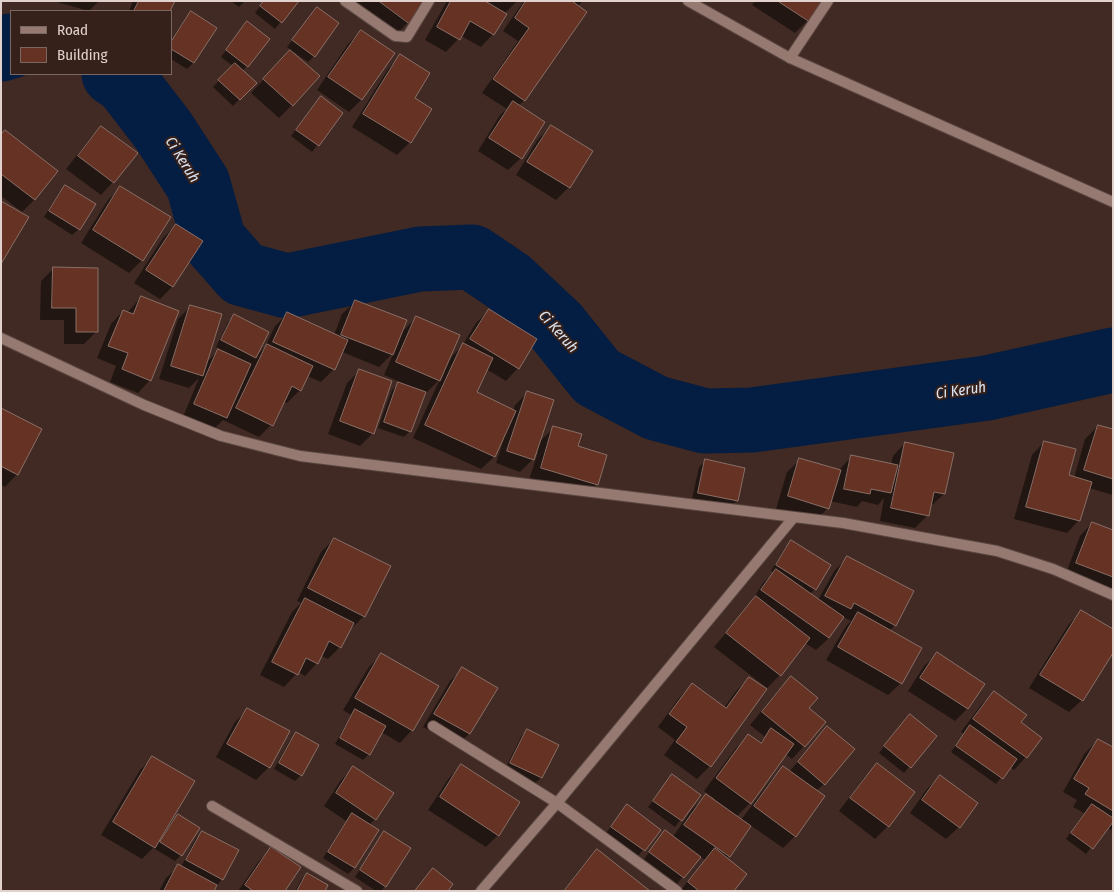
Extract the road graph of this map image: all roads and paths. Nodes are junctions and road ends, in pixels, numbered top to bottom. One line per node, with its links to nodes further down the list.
1 (345, 1): 2 (street)
2 (429, 1)
3 (688, 1): 5 (street)
4 (828, 1): 5 (street)
5 (790, 58): 6 (street)
6 (1113, 202)
7 (1, 338): 8 (street)
8 (794, 517): 9 (street); 11 (street)
9 (1113, 596)
10 (433, 726): 11 (street)
11 (557, 803): 14 (street); 15 (street)
12 (212, 806): 13 (street)
13 (357, 891)
14 (481, 891)
15 (677, 891)

